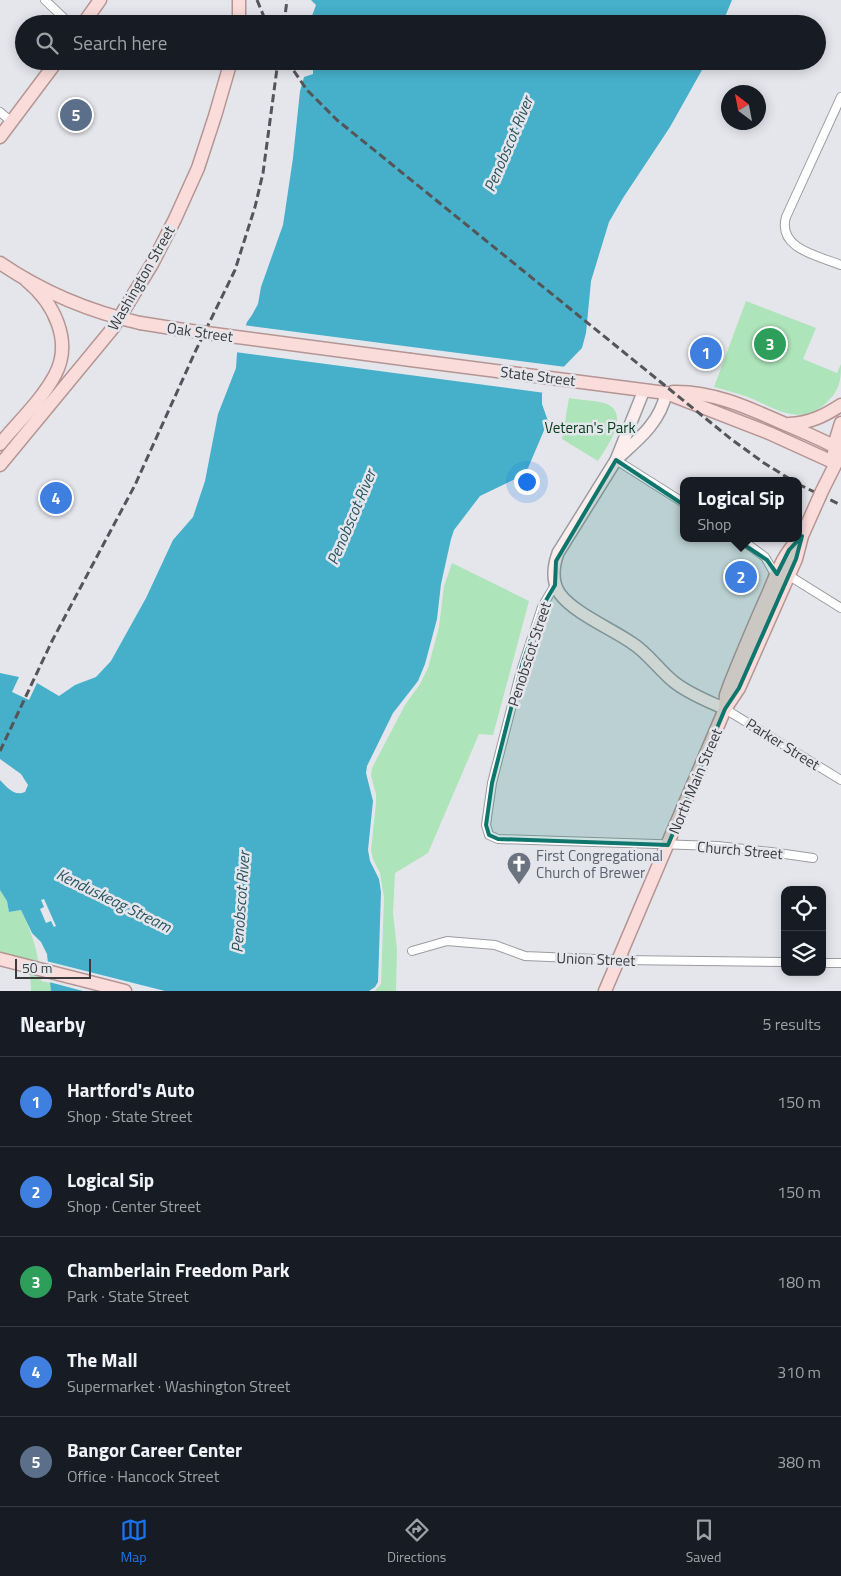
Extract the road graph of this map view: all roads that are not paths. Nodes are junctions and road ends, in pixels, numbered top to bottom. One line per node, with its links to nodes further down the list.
1 (45, 0): 4 (street)
2 (100, 0): 5 (main road)
3 (239, 0): 6 (main road)
4 (61, 15)
5 (89, 15)
6 (239, 15)
7 (50, 70): 11 (main road)
8 (228, 70): 16 (main road, Washington Street)
9 (841, 97): 14 (street)
10 (0, 112): 11 (street)
11 (12, 122): 12 (main road)
12 (0, 137)
13 (0, 263): 15 (main road, Oak Street)
14 (841, 265)
15 (26, 280): 16 (main road, Oak Street); 23 (main road)
16 (120, 318): 17 (main road, Oak Street, bridge); 26 (main road, Washington Street)
17 (411, 360): 18 (main road, State Street)
18 (644, 390): 19 (main road, State Street); 25 (street)
19 (666, 393): 22 (main road, State Street); 24 (main road, State Street); 25 (street)
20 (841, 405): 22 (main road)
21 (841, 423): 24 (main road, North Main Street)
22 (787, 425): 24 (main road, State Street)
23 (0, 444)
24 (838, 456): 28 (main road, North Main Street)
25 (616, 460): 27 (street); 32 (street, Penobscot Street)
26 (0, 465)
27 (680, 500)
28 (802, 536)
29 (744, 542): 31 (street)
30 (800, 542): 31 (main road, North Main Street)
31 (782, 575): 33 (street); 34 (main road, North Main Street)
32 (555, 585): 34 (street); 36 (street, Penobscot Street)
33 (841, 608)
34 (725, 709): 35 (street, Parker Street); 37 (main road, North Main Street)
35 (841, 780)
36 (489, 835): 37 (street, Church Street)
37 (668, 845): 38 (street, Church Street); 41 (main road, North Main Street)
38 (812, 858)
39 (412, 951): 41 (street, Union Street)
40 (0, 959): 45 (main road)
41 (619, 960): 42 (street, Union Street); 46 (main road, North Main Street)
42 (781, 962)
43 (826, 962): 44 (street)
44 (841, 963)
45 (125, 991)
46 (605, 991)

